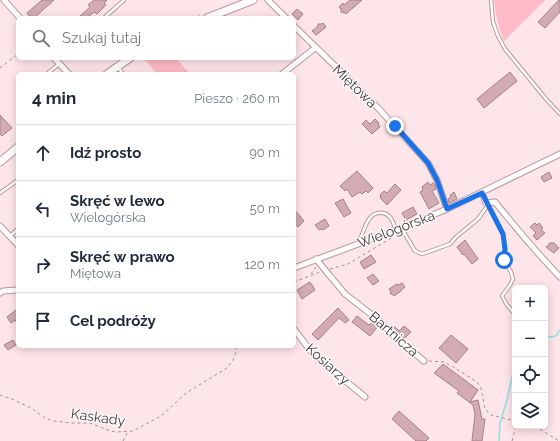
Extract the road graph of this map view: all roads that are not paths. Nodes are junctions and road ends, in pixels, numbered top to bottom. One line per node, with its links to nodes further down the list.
1 (4, 0): 6 (street)
2 (124, 0): 7 (lane)
3 (253, 0): 8 (street)
4 (268, 0): 9 (street)
5 (491, 0): 20 (lane)
6 (18, 16)
7 (106, 16)
8 (212, 16)
9 (284, 16)
10 (296, 28): 11 (street, Miętowa)
11 (316, 48): 19 (street); 28 (street, Miętowa)
12 (58, 60): 15 (lane); 16 (street)
13 (127, 60): 14 (street)
14 (118, 66): 17 (street); 18 (lane)
15 (49, 72)
16 (67, 72)
17 (110, 72)
18 (122, 72)
19 (285, 72)
20 (560, 114)
21 (16, 149): 23 (street)
22 (560, 154): 26 (street, Wielogórska)
23 (0, 162)
24 (16, 181): 25 (lane)
25 (0, 193)
26 (482, 193): 27 (street); 28 (street, Wielogórska)
27 (487, 204): 30 (lane); 37 (street); 40 (lane)
28 (447, 209): 30 (street, Wielogórska)
29 (0, 226): 32 (street)
30 (399, 229): 34 (street, Wielogórska); 34 (lane)
31 (16, 231): 32 (lane)
32 (10, 236): 33 (street)
33 (16, 243)
34 (358, 244): 35 (street, Wielogórska)
35 (317, 261): 36 (street, Wielogórska); 42 (street, Bartnicza)
36 (296, 267)
37 (560, 277)
38 (16, 290): 39 (street)
39 (0, 293)
40 (512, 311)
41 (296, 332): 43 (street, Kosiarzy)
42 (424, 361)
43 (365, 397)

